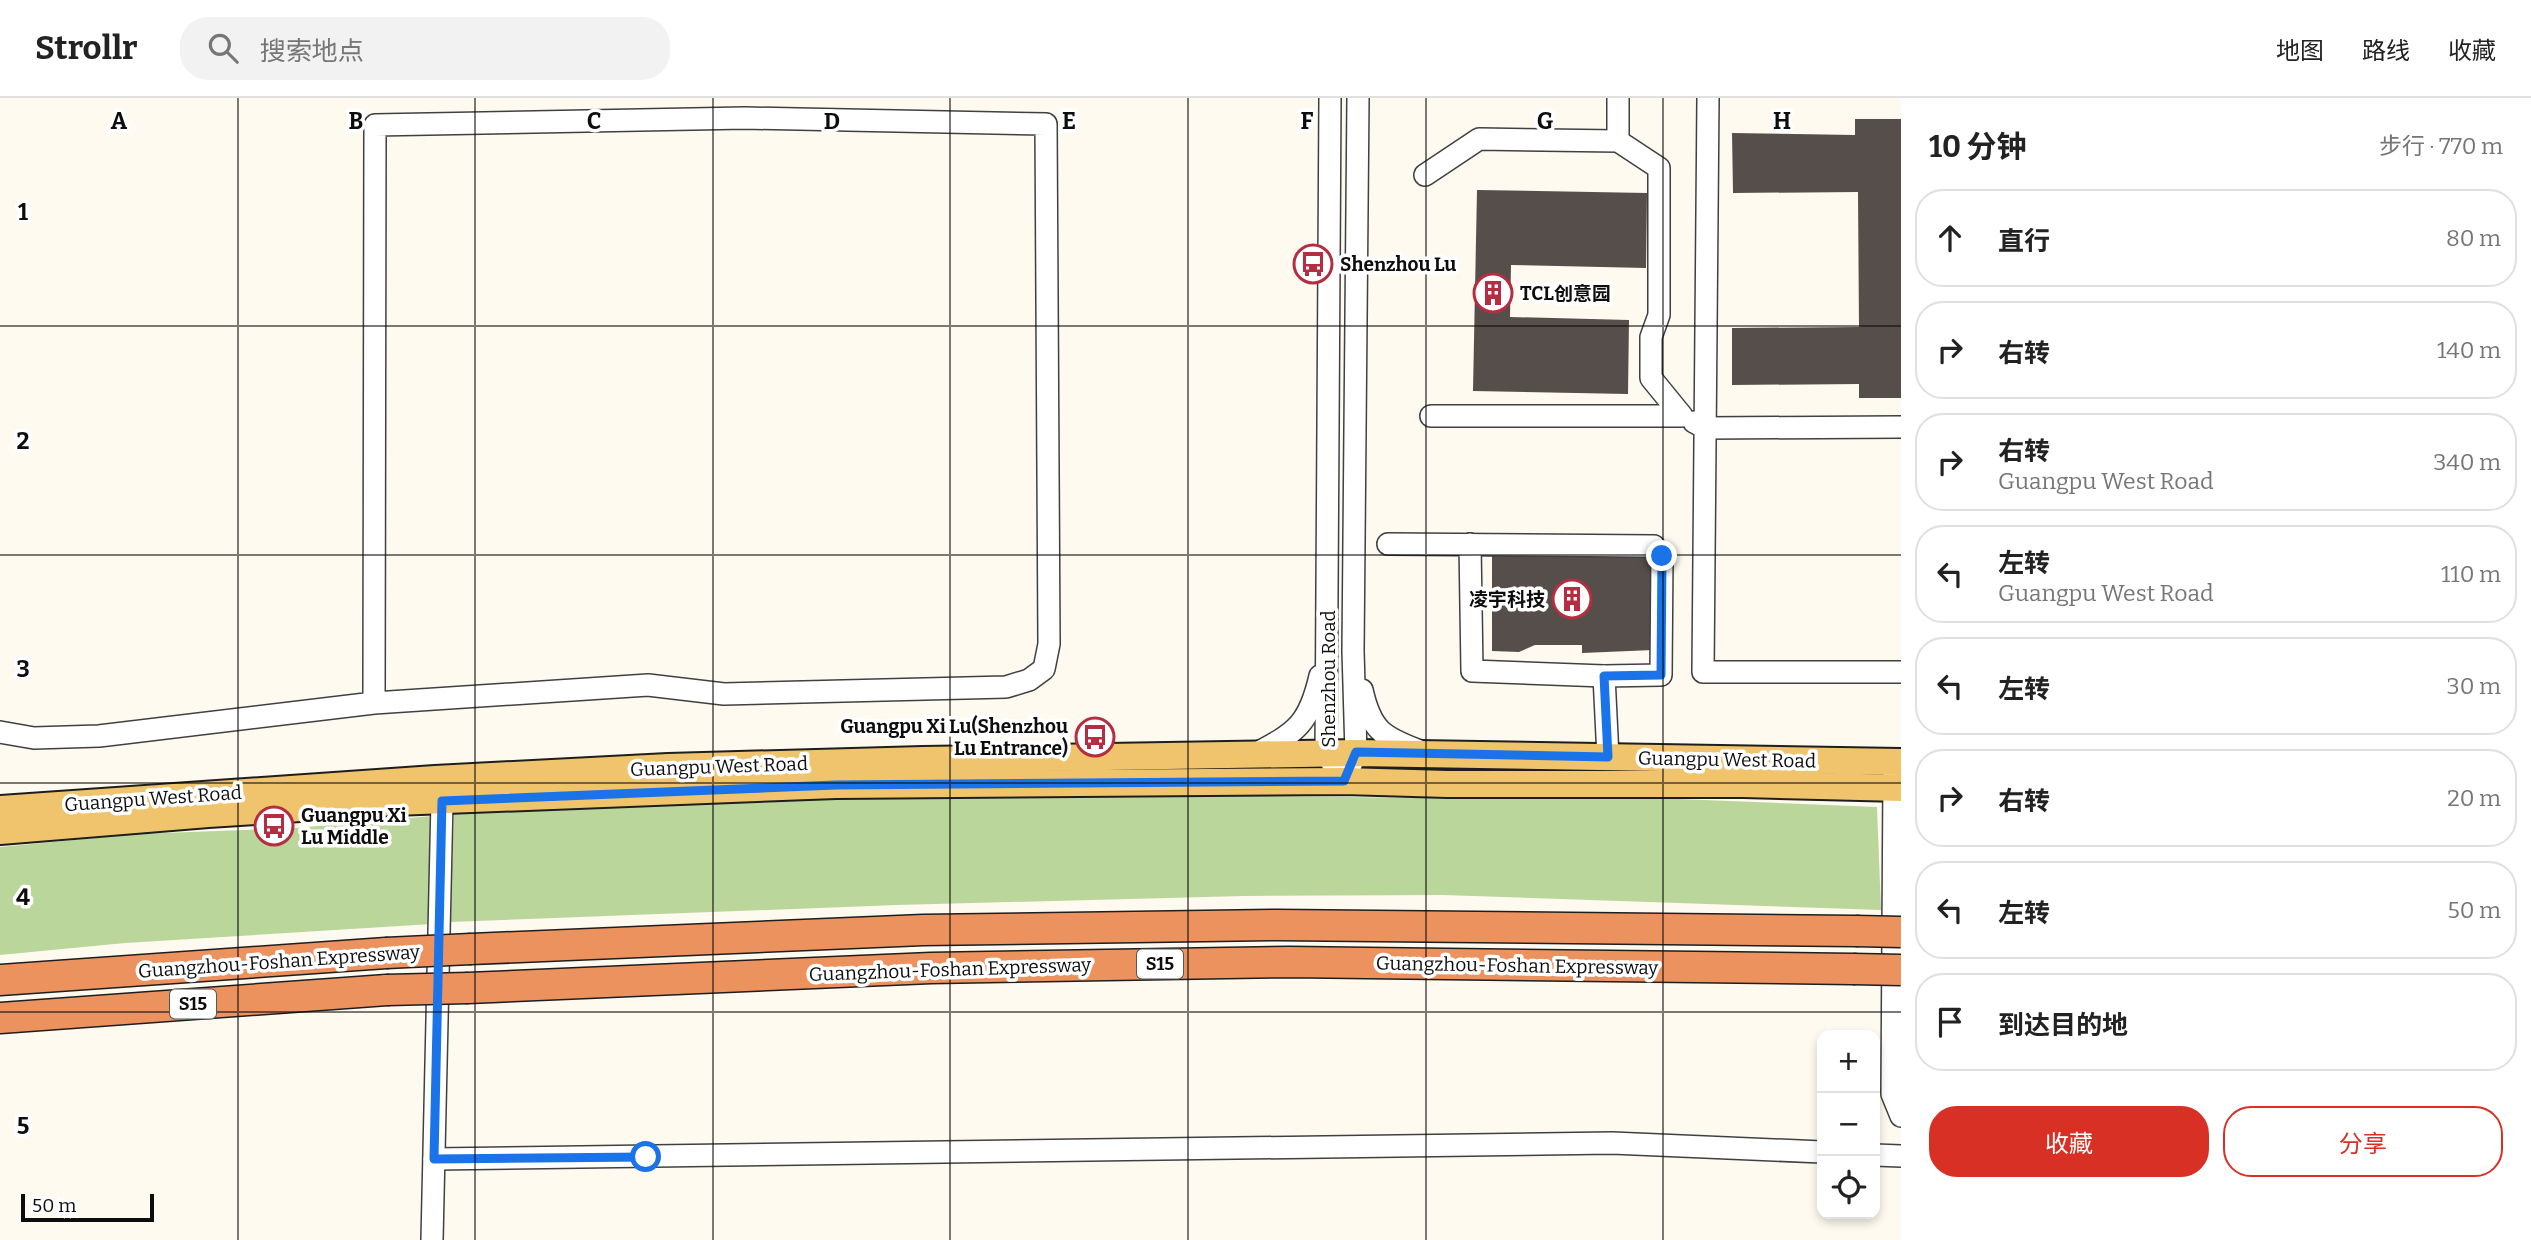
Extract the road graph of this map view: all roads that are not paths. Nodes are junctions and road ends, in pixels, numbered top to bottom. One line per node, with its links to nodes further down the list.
1 (1331, 98): 14 (street, Shenzhou Road)
2 (1358, 98): 15 (street, Shenzhou Road)
3 (1618, 98): 6 (street)
4 (1708, 98): 11 (street)
5 (745, 108): 18 (street); 18 (street)
6 (1618, 141): 7 (street); 9 (street)
7 (1425, 175)
8 (1431, 416): 9 (street)
9 (1682, 416): 11 (street)
10 (1901, 427): 11 (street)
11 (1705, 428): 16 (street)
12 (1388, 544): 13 (street)
13 (1470, 544): 17 (street); 17 (street)
14 (1328, 639): 21 (street, Shenzhou Road); 23 (street)
15 (1353, 651): 20 (street, Shenzhou Road); 22 (street)
16 (1901, 672)
17 (1604, 676): 24 (street)
18 (374, 704): 19 (street)
19 (0, 732)
20 (1356, 752): 21 (main road, Guangpu West Road); 22 (main road, Guangpu West Road); 26 (street, Shenzhou Road)
21 (1326, 754): 23 (main road, Guangpu West Road); 26 (street, Shenzhou Road)
22 (1428, 754): 24 (main road, Guangpu West Road)
23 (1254, 755): 29 (main road, Guangpu West Road)
24 (1608, 757): 25 (main road, Guangpu West Road)
25 (1897, 762): 27 (street)
26 (1344, 781): 27 (main road, Guangpu West Road); 28 (main road, Guangpu West Road)
27 (1897, 788): 35 (street)
28 (442, 801): 30 (main road, Guangpu West Road); 39 (street)
29 (0, 809)
30 (0, 831)
31 (1901, 932): 33 (highway, Guangzhou-Foshan Expressway / S15, bridge)
32 (1901, 970): 34 (highway, Guangzhou-Foshan Expressway / S15, bridge)
33 (0, 980)
34 (0, 1018)
35 (1901, 1116)
36 (1817, 1152): 39 (street)
37 (1880, 1155): 38 (street)
38 (1901, 1156)
39 (434, 1159): 40 (street)
40 (432, 1240)

